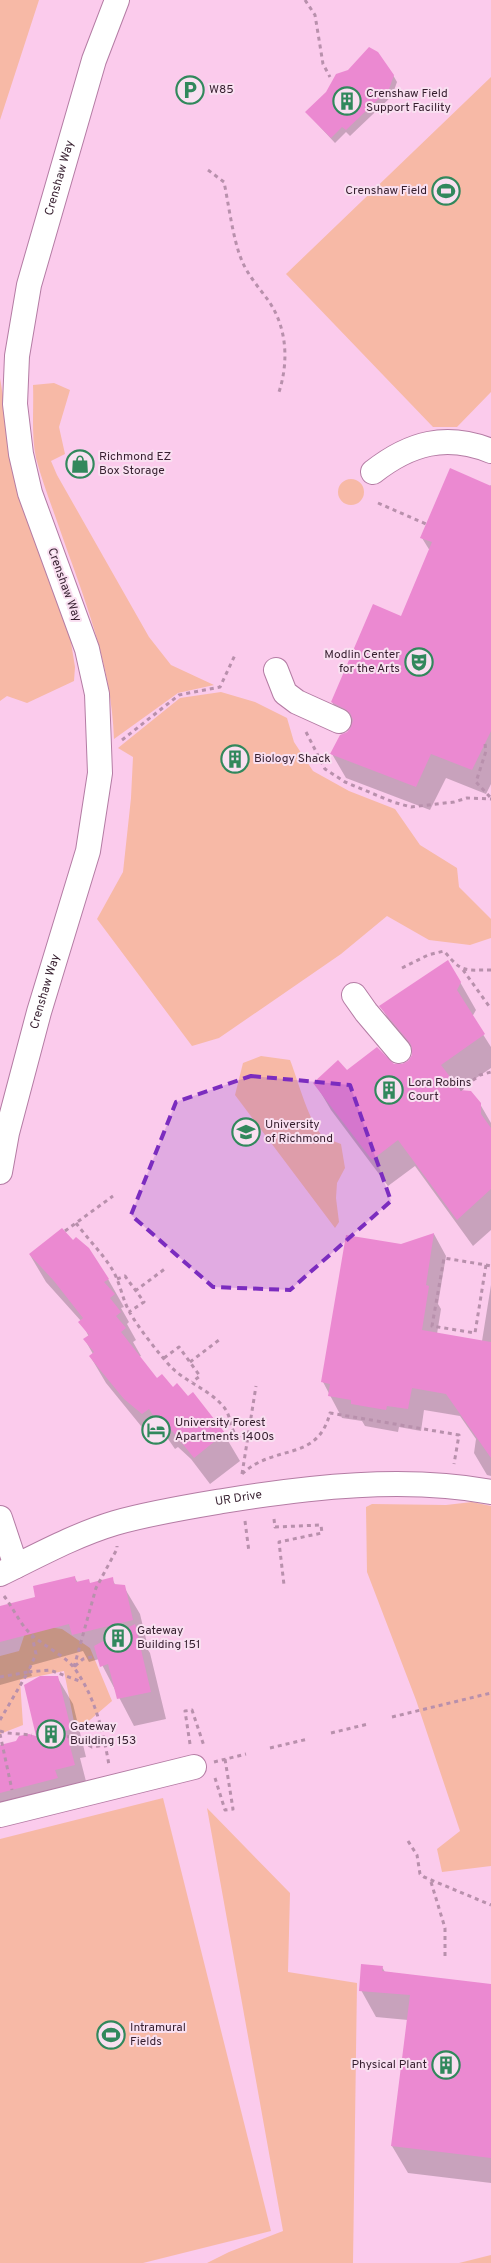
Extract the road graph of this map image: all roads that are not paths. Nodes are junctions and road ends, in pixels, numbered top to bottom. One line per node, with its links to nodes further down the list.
1 (116, 0): 8 (street, Crenshaw Way)
2 (491, 451): 3 (street)
3 (373, 472)
4 (276, 670): 5 (street)
5 (339, 721)
6 (354, 995): 7 (street)
7 (400, 1051)
8 (0, 1172)
9 (491, 1492): 11 (street, UR Drive)
10 (0, 1518): 11 (street)
11 (6, 1578)
12 (194, 1767): 13 (street)
13 (8, 1814)

